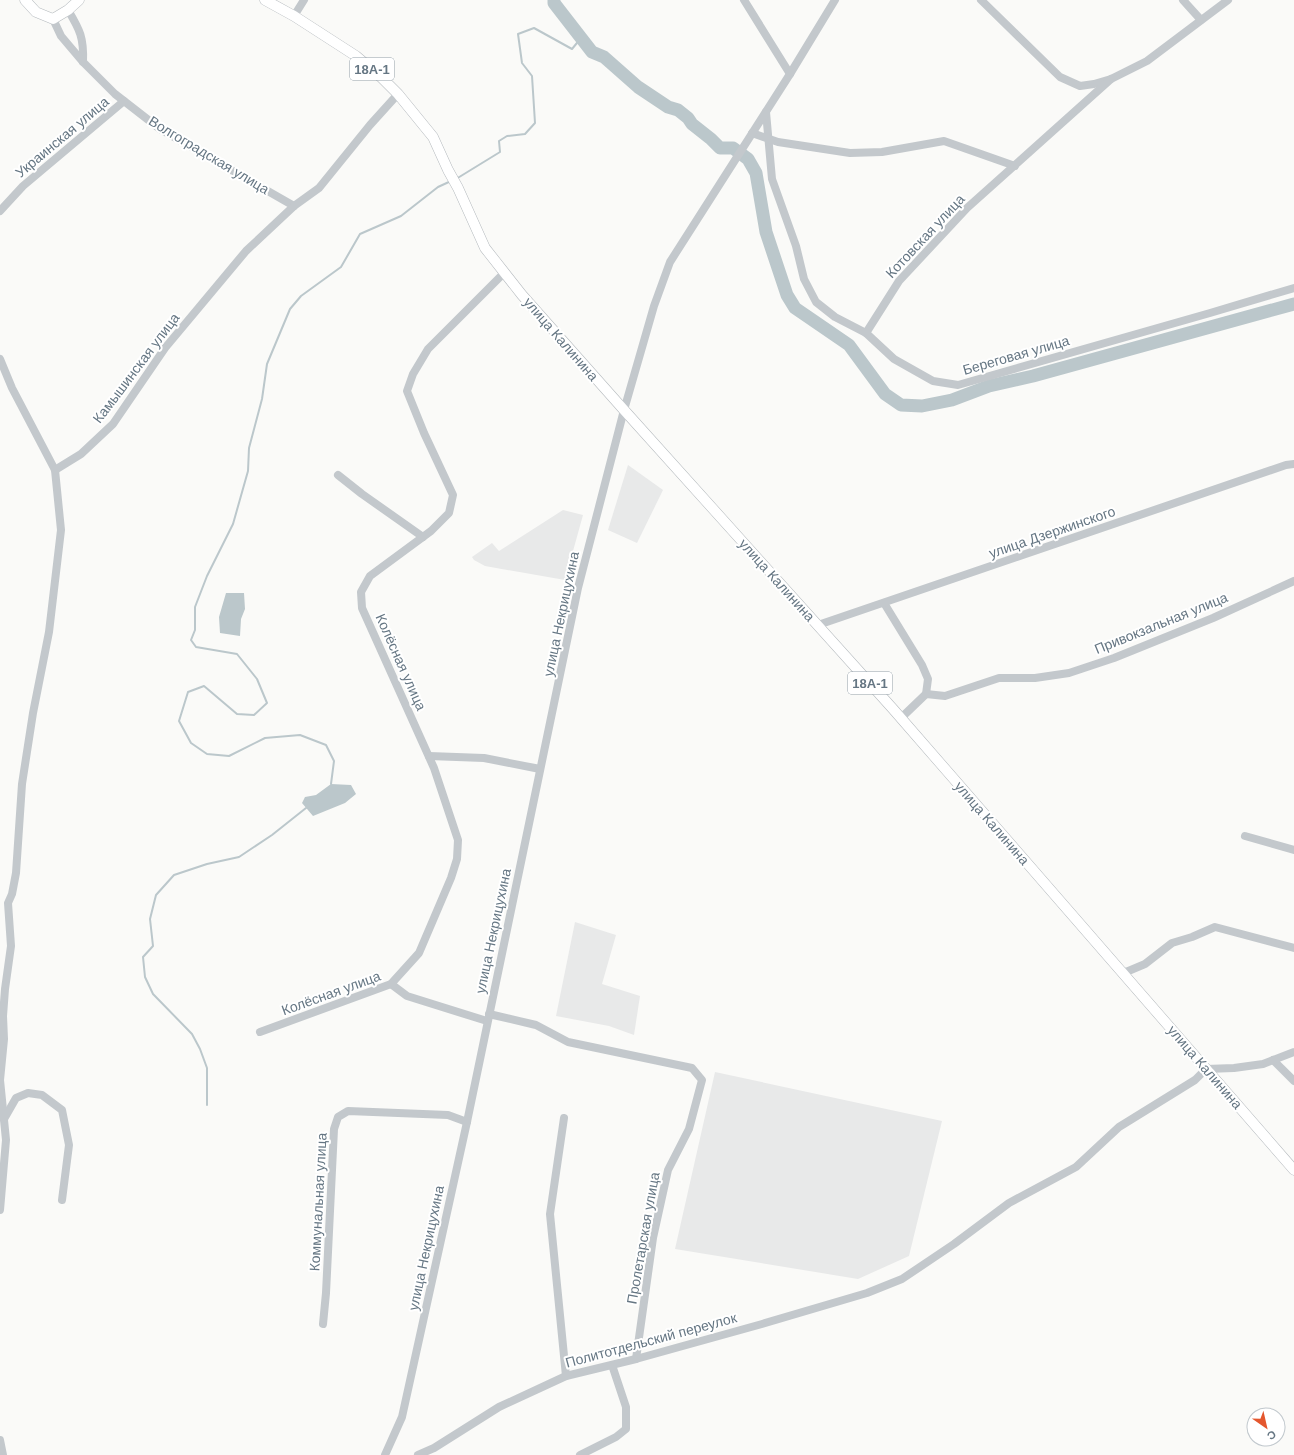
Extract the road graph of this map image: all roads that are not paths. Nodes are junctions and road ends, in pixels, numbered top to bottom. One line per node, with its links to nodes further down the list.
1 (25, 0): 12 (main road)
2 (80, 0): 10 (main road)
3 (265, 0): 11 (main road, улица Калинина / 18А-1)
4 (304, 0): 11 (street)
5 (744, 0): 15 (street)
6 (835, 0): 15 (street, улица Некрицухина)
7 (981, 0): 16 (street, Котовская улица)
8 (1183, 0): 13 (street)
9 (1228, 0): 13 (street, Котовская улица)
10 (68, 10): 12 (main road); 14 (street)
11 (294, 16): 17 (main road, улица Калинина / 18А-1)
12 (52, 19): 14 (street, Волгоградская улица)
13 (1201, 20): 16 (street, Котовская улица)
14 (83, 62): 18 (street, Волгоградская улица)
15 (790, 74): 19 (street, улица Некрицухина)
16 (1111, 79): 22 (street, Котовская улица)
17 (398, 94): 23 (street, Камышинская улица); 25 (main road, улица Калинина / 18А-1)
18 (124, 101): 23 (street, Волгоградская улица); 24 (street, Украинская улица)
19 (766, 112): 20 (street, улица Некрицухина); 21 (street, Береговая улица)
20 (751, 135): 21 (street); 29 (street, улица Некрицухина)
21 (768, 139): 22 (street); 27 (street, Береговая улица)
22 (1015, 166): 27 (street, Котовская улица)
23 (294, 206): 31 (street, Камышинская улица)
24 (0, 211)
25 (504, 272): 29 (main road, улица Калинина / 18А-1); 33 (street, Колёсная улица)
26 (1294, 288): 27 (street, Береговая улица)
27 (866, 333)
28 (0, 359): 31 (street)
29 (624, 410): 36 (main road, улица Калинина / 18А-1); 40 (street, улица Некрицухина)
30 (1294, 464): 35 (street, улица Дзержинского)
31 (55, 470): 53 (street)
32 (338, 475): 33 (street)
33 (423, 537): 39 (street, Колёсная улица)
34 (1294, 581): 37 (street, Привокзальная улица)
35 (884, 604): 36 (street, улица Дзержинского); 37 (street)
36 (818, 625): 38 (main road, улица Калинина / 18А-1)
37 (926, 694): 38 (street)
38 (901, 718): 44 (main road, улица Калинина / 18А-1)
39 (429, 756): 40 (street); 45 (street, Колёсная улица)
40 (540, 769): 46 (street, улица Некрицухина)
41 (1245, 836): 42 (street)
42 (1294, 850)
43 (1294, 948): 44 (street)
44 (1121, 971): 50 (main road, улица Калинина / 18А-1)
45 (391, 984): 46 (street); 47 (street, Колёсная улица)
46 (488, 1018): 54 (street, улица Некрицухина); 59 (street, Пролетарская улица)
47 (260, 1032)
48 (1294, 1052): 49 (street)
49 (1273, 1060): 50 (street); 51 (street)
50 (1206, 1069): 55 (main road, улица Калинина / 18А-1); 59 (street, Политотдельский переулок)
51 (1294, 1081)
52 (564, 1118): 61 (street)
53 (4, 1119): 56 (street); 57 (street)
54 (466, 1122): 58 (street, Коммунальная улица); 65 (street, улица Некрицухина)
55 (1294, 1170)
56 (62, 1200)
57 (0, 1210)
58 (323, 1324)
59 (636, 1358): 60 (street, Политотдельский переулок)
60 (612, 1364): 61 (street, Политотдельский переулок); 63 (street)
61 (566, 1376): 66 (street, Политотдельский переулок)
62 (0, 1440): 64 (street)
63 (585, 1454)
64 (3, 1455)
65 (385, 1455)
66 (418, 1455)

